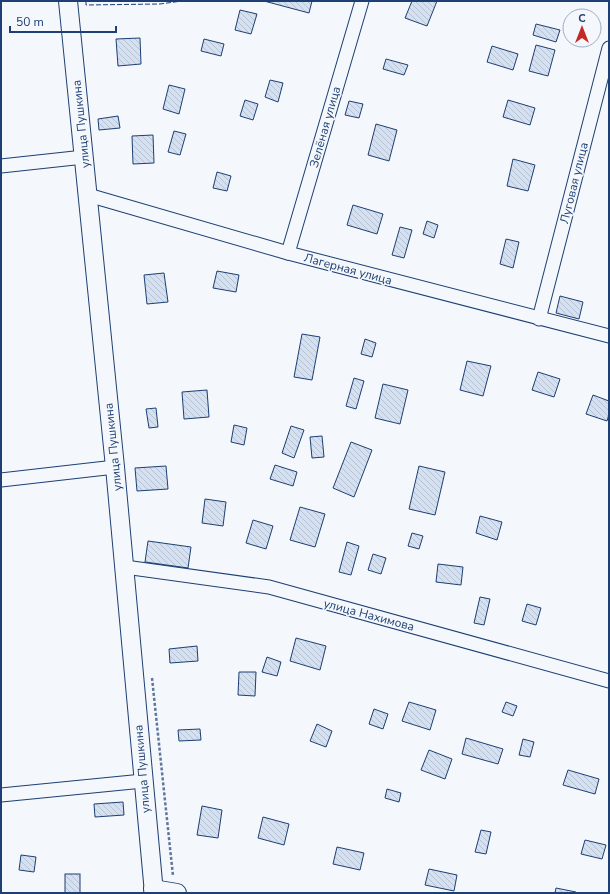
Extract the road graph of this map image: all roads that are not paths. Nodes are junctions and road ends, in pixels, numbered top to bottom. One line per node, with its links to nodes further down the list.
1 (68, 1): 4 (main road, улица Пушкина)
2 (362, 1): 7 (street, Зелёная улица)
3 (609, 48): 8 (street, Луговая улица)
4 (84, 157): 5 (street); 6 (main road, улица Пушкина)
5 (1, 166)
6 (88, 195): 7 (street, Лагерная улица); 10 (main road, улица Пушкина)
7 (288, 253): 8 (street, Лагерная улица)
8 (539, 319): 9 (street, Лагерная улица)
9 (609, 336)
10 (115, 467): 11 (street); 12 (main road, улица Пушкина)
11 (1, 480)
12 (125, 567): 13 (street, улица Нахимова); 14 (main road, улица Пушкина)
13 (609, 681)
14 (143, 781): 15 (street); 16 (main road, улица Пушкина)
15 (1, 795)
16 (154, 891): 17 (main road)
17 (177, 893)

